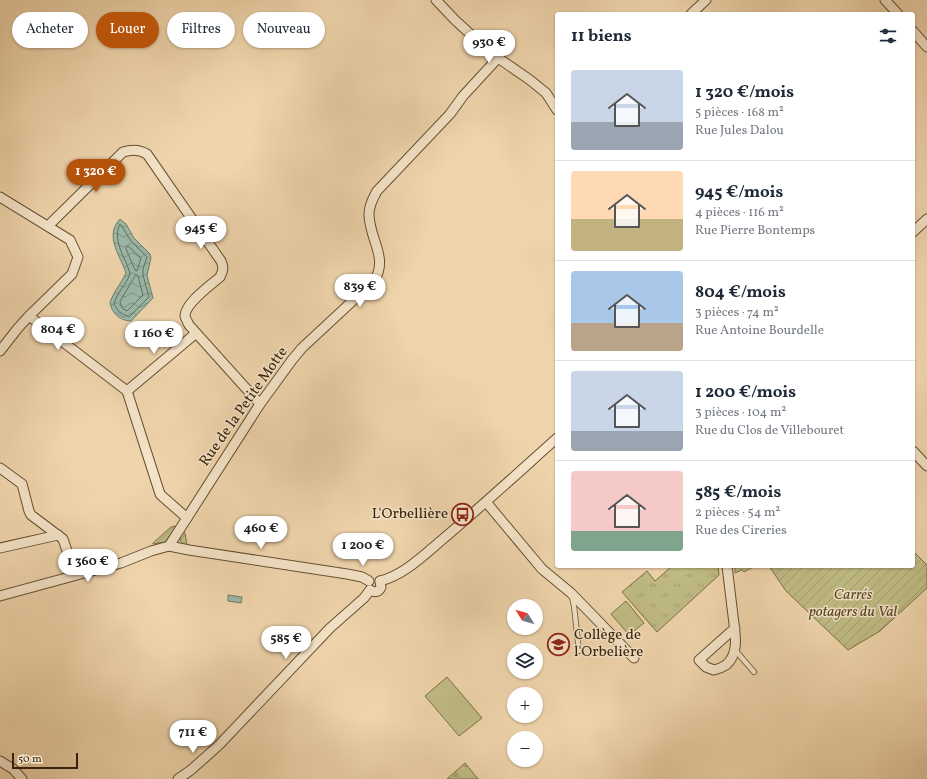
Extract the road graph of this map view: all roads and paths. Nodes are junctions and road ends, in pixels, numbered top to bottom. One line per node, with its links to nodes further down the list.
1 (436, 0): 8 (street)
2 (706, 0): 4 (street)
3 (885, 0): 5 (street)
4 (693, 12)
5 (896, 12)
6 (915, 33): 7 (street)
7 (927, 47)
8 (498, 58): 9 (street); 18 (street, Rue de la Petite Motte)
9 (555, 107)
10 (0, 197): 12 (street)
11 (927, 219): 13 (street)
12 (48, 226): 14 (street); 15 (street)
13 (915, 230)
14 (30, 316): 16 (street); 17 (street)
15 (195, 334): 17 (street); 18 (street)
16 (0, 351)
17 (127, 392): 24 (street)
18 (260, 404): 24 (street, Rue de la Petite Motte)
19 (555, 440): 23 (street)
20 (915, 453): 21 (street)
21 (927, 466)
22 (0, 468): 25 (street)
23 (486, 502): 31 (street); 33 (street)
24 (187, 518): 26 (street, Rue de la Petite Motte)
25 (58, 535): 27 (street); 29 (street)
26 (170, 546): 29 (street); 30 (street)
27 (0, 548)
28 (727, 568): 35 (street)
29 (75, 575): 34 (street)
30 (370, 581): 31 (street); 32 (street)
31 (380, 581): 32 (street)
32 (370, 590): 42 (street)
33 (571, 593): 37 (lane); 38 (street)
34 (0, 596)
35 (735, 628): 36 (street); 36 (street)
36 (735, 650): 39 (lane)
37 (578, 652)
38 (634, 658)
39 (754, 672)
40 (0, 761): 41 (street)
41 (22, 779)
42 (178, 779)

